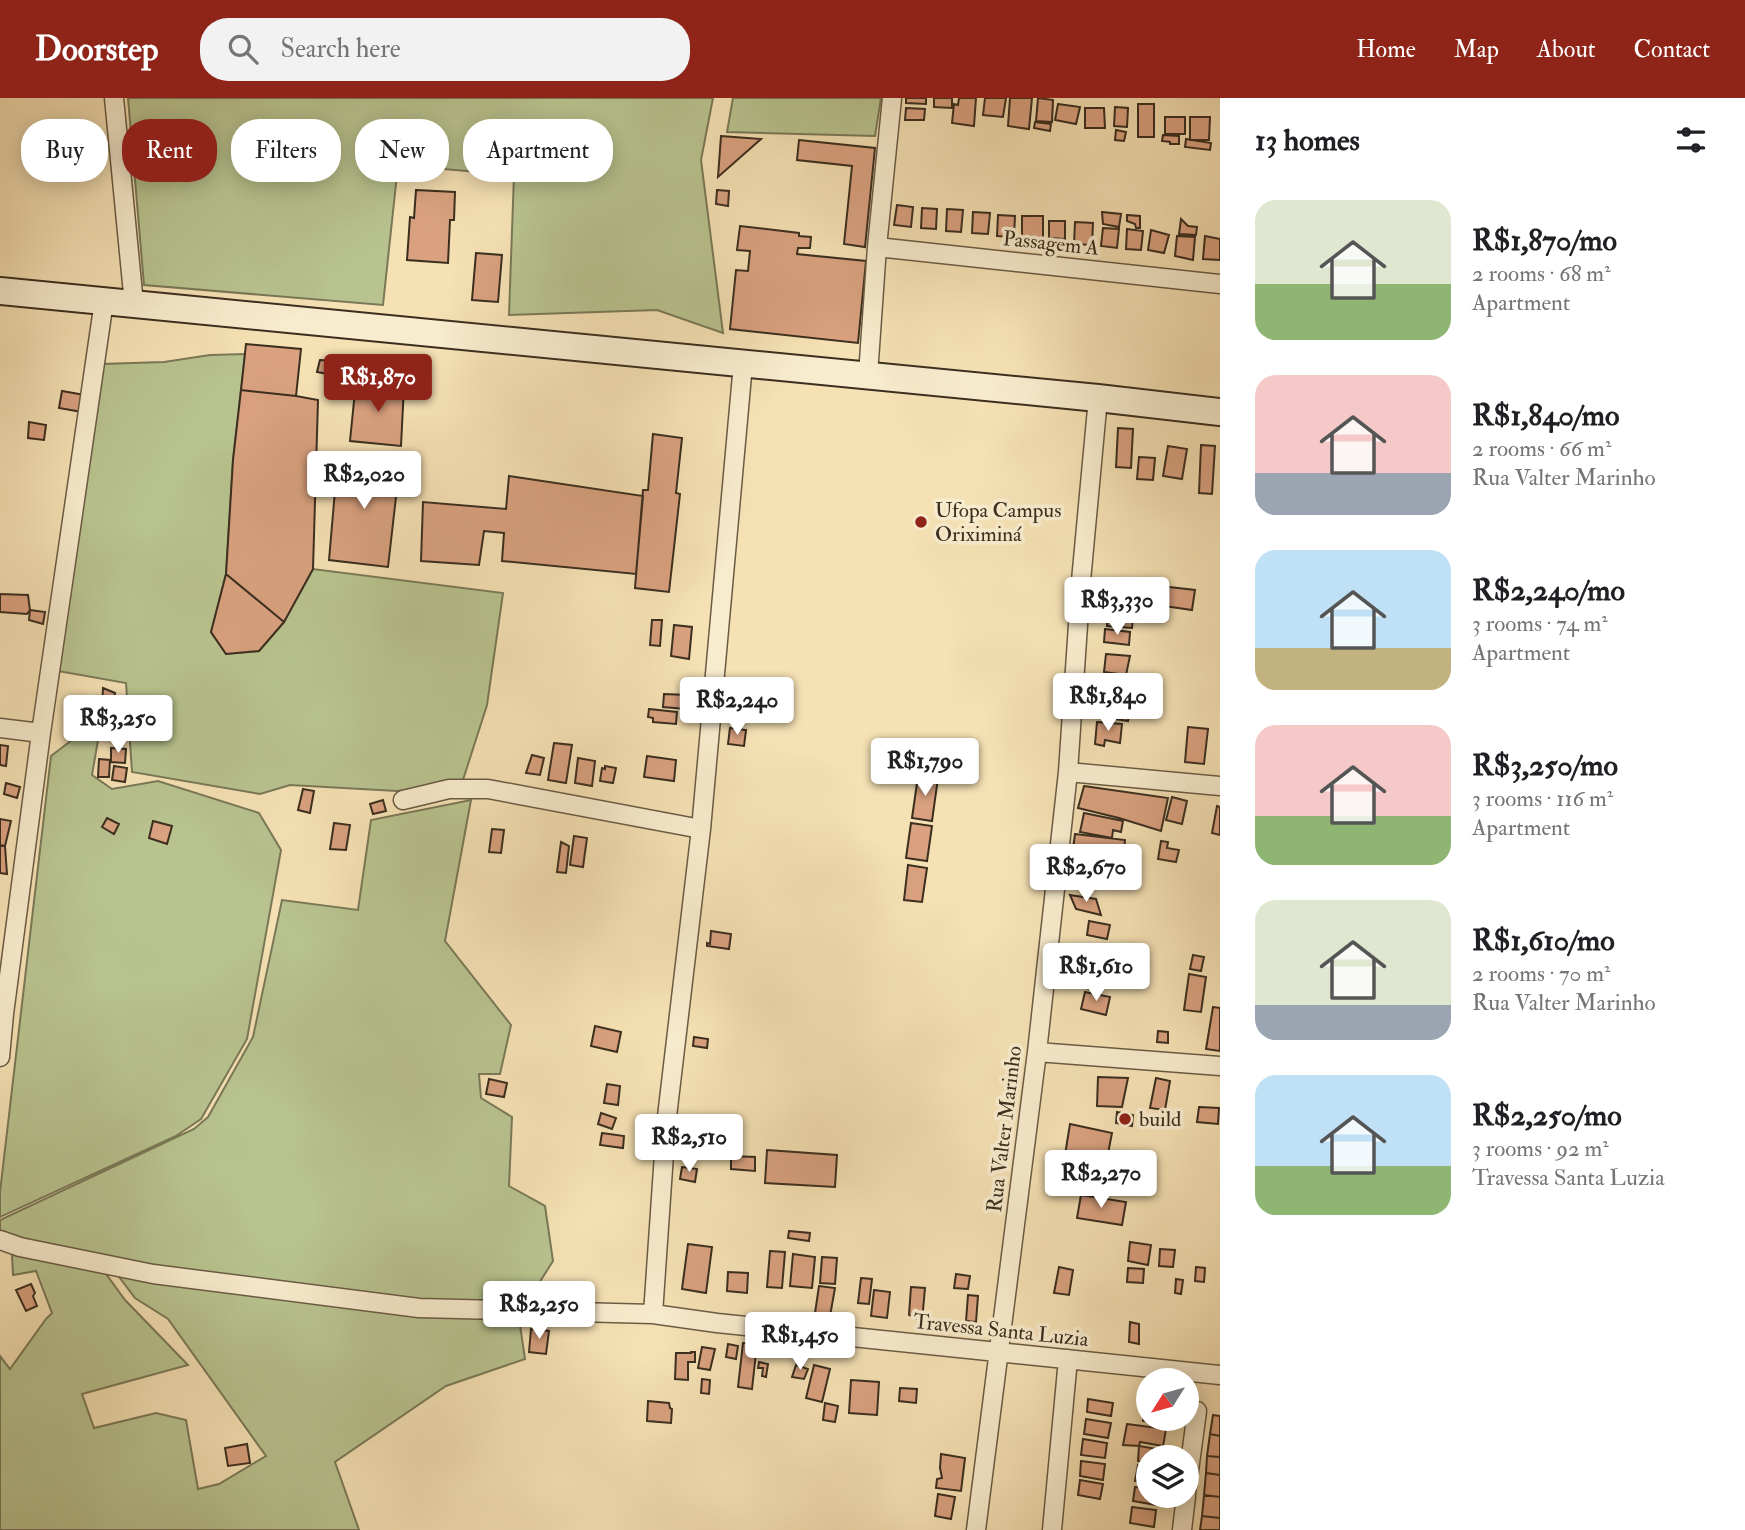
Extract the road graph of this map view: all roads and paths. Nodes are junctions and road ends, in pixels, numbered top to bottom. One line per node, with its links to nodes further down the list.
1 (114, 98): 7 (street)
2 (892, 98): 3 (street)
3 (877, 247): 4 (street, Passagem A); 9 (street)
4 (1220, 284)
5 (0, 291): 6 (main road)
6 (104, 302): 7 (main road); 13 (street)
7 (134, 304): 8 (main road)
8 (743, 364): 9 (main road); 17 (street)
9 (868, 375): 10 (main road)
10 (1098, 398): 11 (main road); 14 (street, Rua Valter Marinho)
11 (1220, 412)
12 (0, 728): 13 (street)
13 (41, 733): 19 (street)
14 (1068, 772): 15 (street); 18 (street, Rua Valter Marinho)
15 (1220, 786)
16 (403, 800): 17 (street)
17 (701, 829): 22 (street)
18 (1037, 1052): 20 (street); 23 (street, Rua Valter Marinho)
19 (0, 1057)
20 (1220, 1066)
21 (0, 1240): 22 (street, Travessa Santa Luzia)
22 (653, 1314): 23 (street, Travessa Santa Luzia)
23 (998, 1352): 24 (street, Travessa Santa Luzia); 27 (street, Rua Valter Marinho)
24 (1068, 1359): 25 (street, Travessa Santa Luzia); 28 (street)
25 (1220, 1375)
26 (1184, 1508): 29 (street)
27 (976, 1530)
28 (1052, 1530)
29 (1182, 1530)

